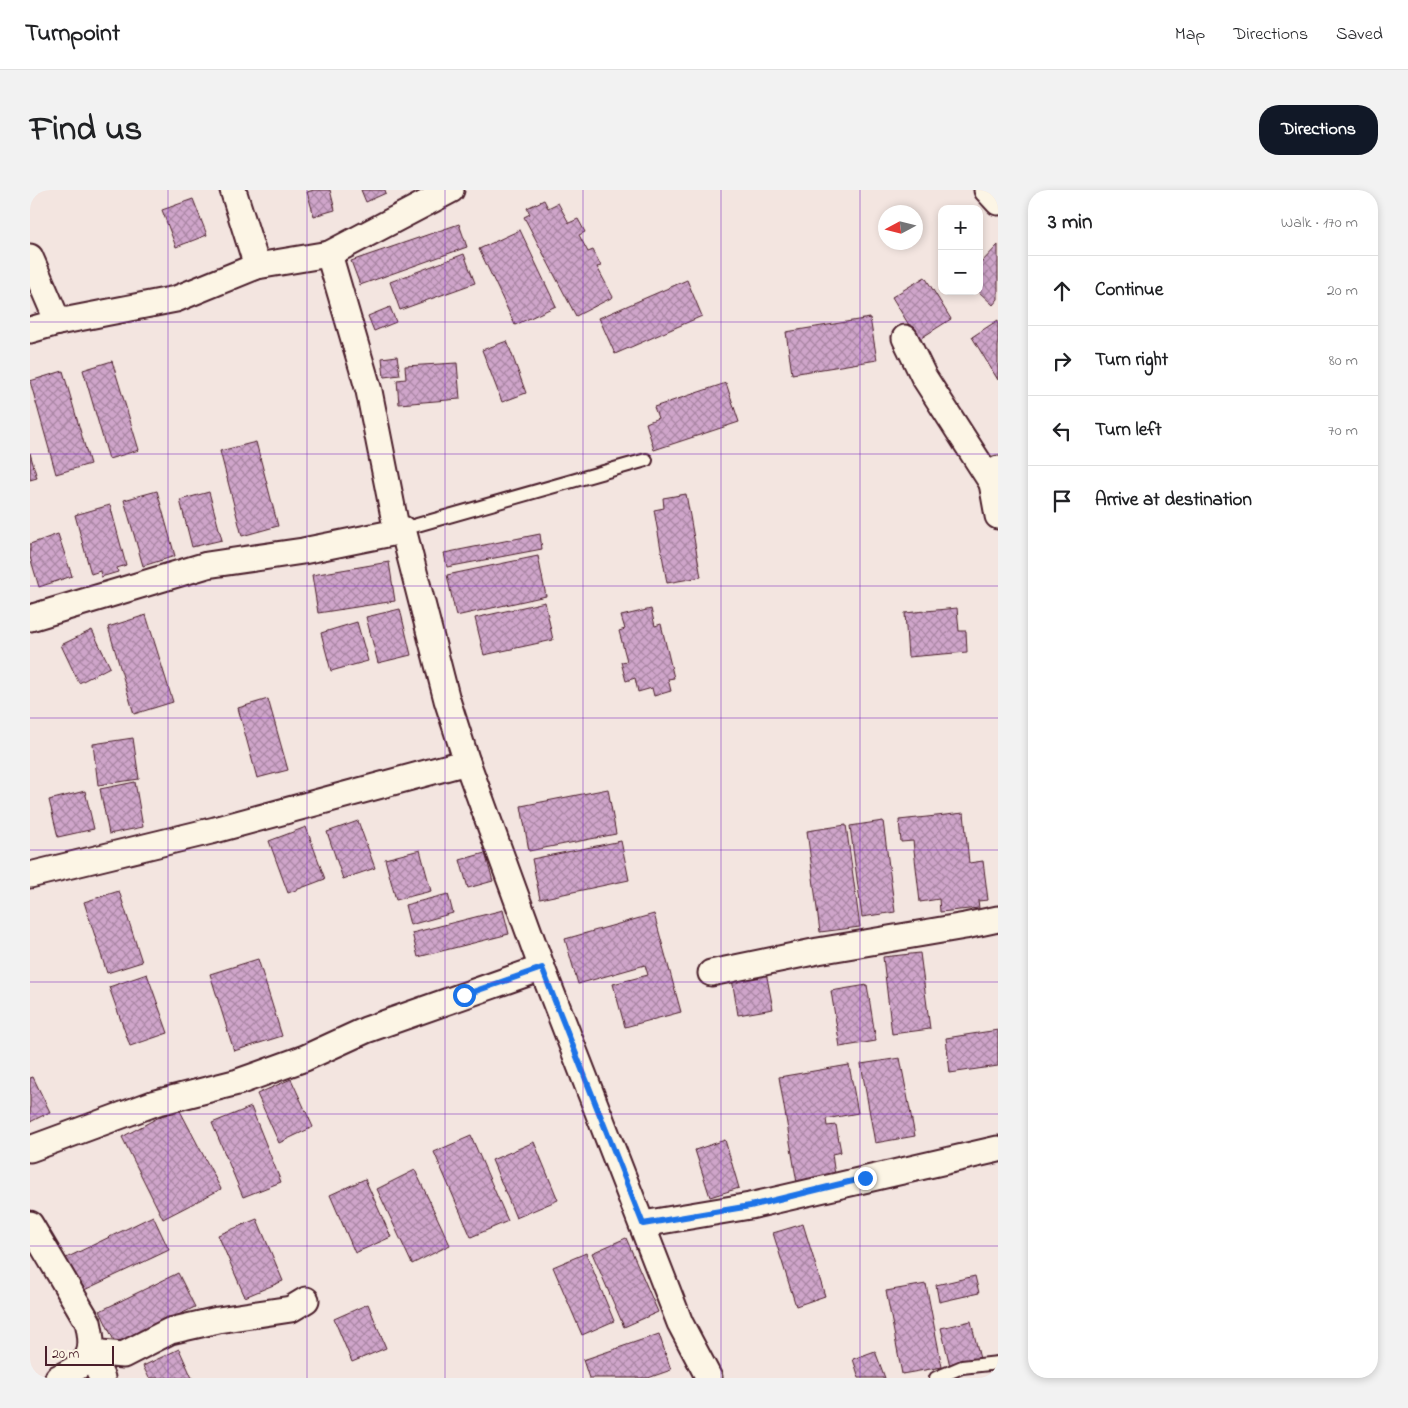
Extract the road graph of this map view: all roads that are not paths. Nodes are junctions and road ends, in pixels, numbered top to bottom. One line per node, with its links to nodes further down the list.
1 (233, 190): 7 (street)
2 (451, 190): 5 (street)
3 (987, 190): 4 (street)
4 (998, 202)
5 (328, 254): 7 (street); 14 (street)
6 (30, 257): 8 (street)
7 (257, 266): 8 (street)
8 (58, 322): 9 (street)
9 (30, 330)
10 (905, 338): 12 (street)
11 (646, 460): 14 (lane)
12 (995, 476): 13 (street)
13 (998, 516)
14 (400, 531): 15 (street); 16 (street)
15 (30, 618)
16 (466, 762): 17 (street); 19 (street)
17 (30, 875)
18 (998, 919): 20 (street)
19 (542, 968): 21 (street); 24 (street)
20 (711, 973)
21 (30, 1149)
22 (998, 1149): 24 (street)
23 (30, 1224): 26 (street)
24 (643, 1224): 30 (street)
25 (306, 1300): 26 (street)
26 (90, 1352): 28 (street); 29 (street)
27 (998, 1363): 31 (lane)
28 (58, 1378)
29 (102, 1378)
30 (709, 1378)
31 (936, 1378)

